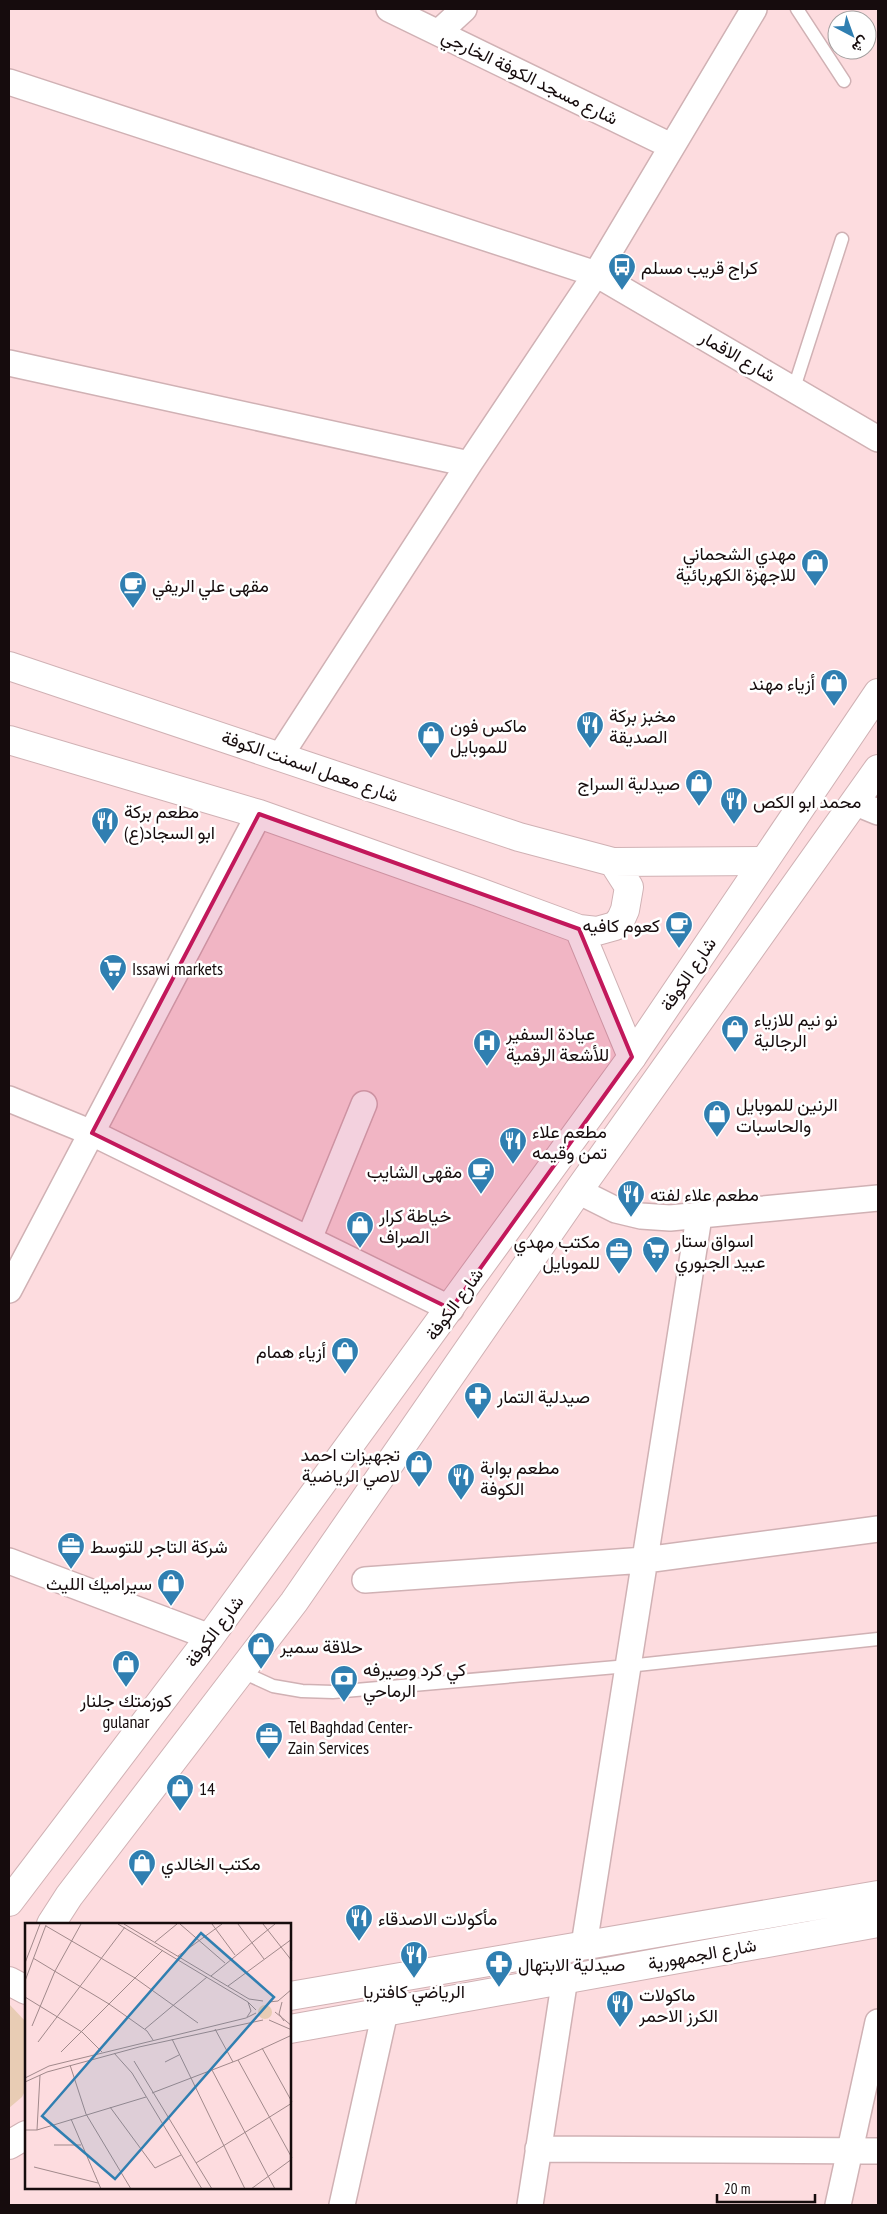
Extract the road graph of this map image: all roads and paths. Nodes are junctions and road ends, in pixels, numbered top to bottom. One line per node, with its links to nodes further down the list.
1 (389, 9): 5 (street, شارع مسجد الكوفة الخارجي)
2 (464, 9): 5 (street)
3 (754, 9): 8 (street)
4 (797, 9): 6 (lane)
5 (439, 32): 8 (street, شارع مسجد الكوفة الخارجي)
6 (844, 81)
7 (9, 82): 10 (street, شارع الاقمار)
8 (671, 146): 10 (street)
9 (842, 239): 12 (lane)
10 (596, 274): 12 (street, شارع الاقمار); 14 (street)
11 (9, 363): 14 (street)
12 (794, 388): 13 (street, شارع الاقمار)
13 (878, 439)
14 (469, 464): 18 (street)
15 (9, 666): 18 (main road, شارع معمل اسمنت الكوفة)
16 (878, 693): 22 (main road, شارع الكوفة)
17 (9, 740): 21 (main road)
18 (280, 756): 23 (main road, شارع معمل اسمنت الكوفة)
19 (878, 769): 20 (main road, شارع الكوفة)
20 (867, 808): 29 (main road, شارع الكوفة)
21 (260, 814): 24 (main road); 28 (street)
22 (764, 861): 23 (main road, شارع معمل اسمنت الكوفة); 25 (main road, شارع الكوفة)
23 (613, 862): 24 (main road)
24 (579, 929): 25 (main road)
25 (632, 1057): 34 (main road, شارع الكوفة)
26 (9, 1099): 28 (street)
27 (364, 1104): 32 (street)
28 (92, 1133): 32 (street); 33 (street)
29 (578, 1191): 31 (street); 42 (main road, شارع الكوفة)
30 (878, 1198): 31 (street)
31 (699, 1217): 36 (street)
32 (309, 1239): 34 (street)
33 (9, 1290)
34 (451, 1309): 39 (main road, شارع الكوفة)
35 (878, 1529): 36 (street)
36 (645, 1560): 38 (street); 41 (street)
37 (9, 1561): 39 (street)
38 (365, 1580)
39 (210, 1637): 45 (main road, شارع الكوفة)
40 (878, 1639): 41 (lane)
41 (628, 1666): 42 (lane); 49 (street)
42 (240, 1671): 44 (main road, شارع الكوفة)
43 (878, 1895): 49 (main road, شارع الجمهورية)
44 (69, 1896): 46 (main road, شارع الكوفة); 47 (main road)
45 (9, 1902)
46 (52, 1923)
47 (62, 1923)
48 (878, 1923): 50 (main road, شارع الجمهورية)
49 (584, 1945): 53 (main road, شارع الجمهورية)
50 (565, 1978): 54 (main road, شارع الجمهورية); 57 (street)
51 (9, 1981): 52 (main road)
52 (25, 1989)
53 (291, 1996)
54 (385, 2012): 56 (main road, شارع الجمهورية); 60 (street)
55 (878, 2022): 58 (street)
56 (291, 2028)
57 (538, 2149): 58 (street); 61 (street)
58 (848, 2151): 59 (street); 62 (street)
59 (878, 2151)
60 (342, 2205)
61 (530, 2205)
62 (838, 2205)

